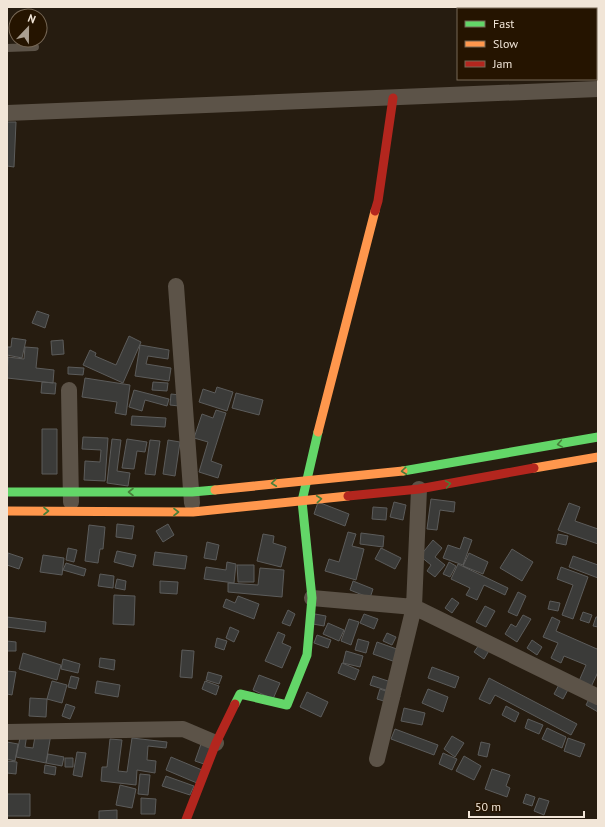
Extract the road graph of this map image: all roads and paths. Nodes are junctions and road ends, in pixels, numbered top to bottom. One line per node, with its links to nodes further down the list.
1 (598, 89): 2 (street)
2 (393, 98): 3 (street); 8 (street)
3 (7, 113)
4 (176, 286): 12 (street)
5 (69, 390): 11 (street)
6 (598, 437): 8 (street, one-way to 8)
7 (598, 457): 9 (street, one-way to 7)
8 (306, 480): 12 (street, one-way to 12); 13 (street)
9 (418, 489): 13 (street, one-way to 9); 18 (street)
10 (7, 492): 11 (street)
11 (71, 492): 12 (street, one-way to 11); 15 (street)
12 (192, 492): 16 (street)
13 (302, 501): 16 (street); 17 (street)
14 (7, 511): 15 (street, one-way to 15)
15 (72, 511): 16 (street, one-way to 16)
16 (193, 512)
17 (312, 598): 18 (street); 21 (street)
18 (414, 607): 19 (street); 22 (street)
19 (598, 697)
20 (7, 732): 21 (street)
21 (216, 743): 23 (street)
22 (377, 759)
23 (186, 820)

